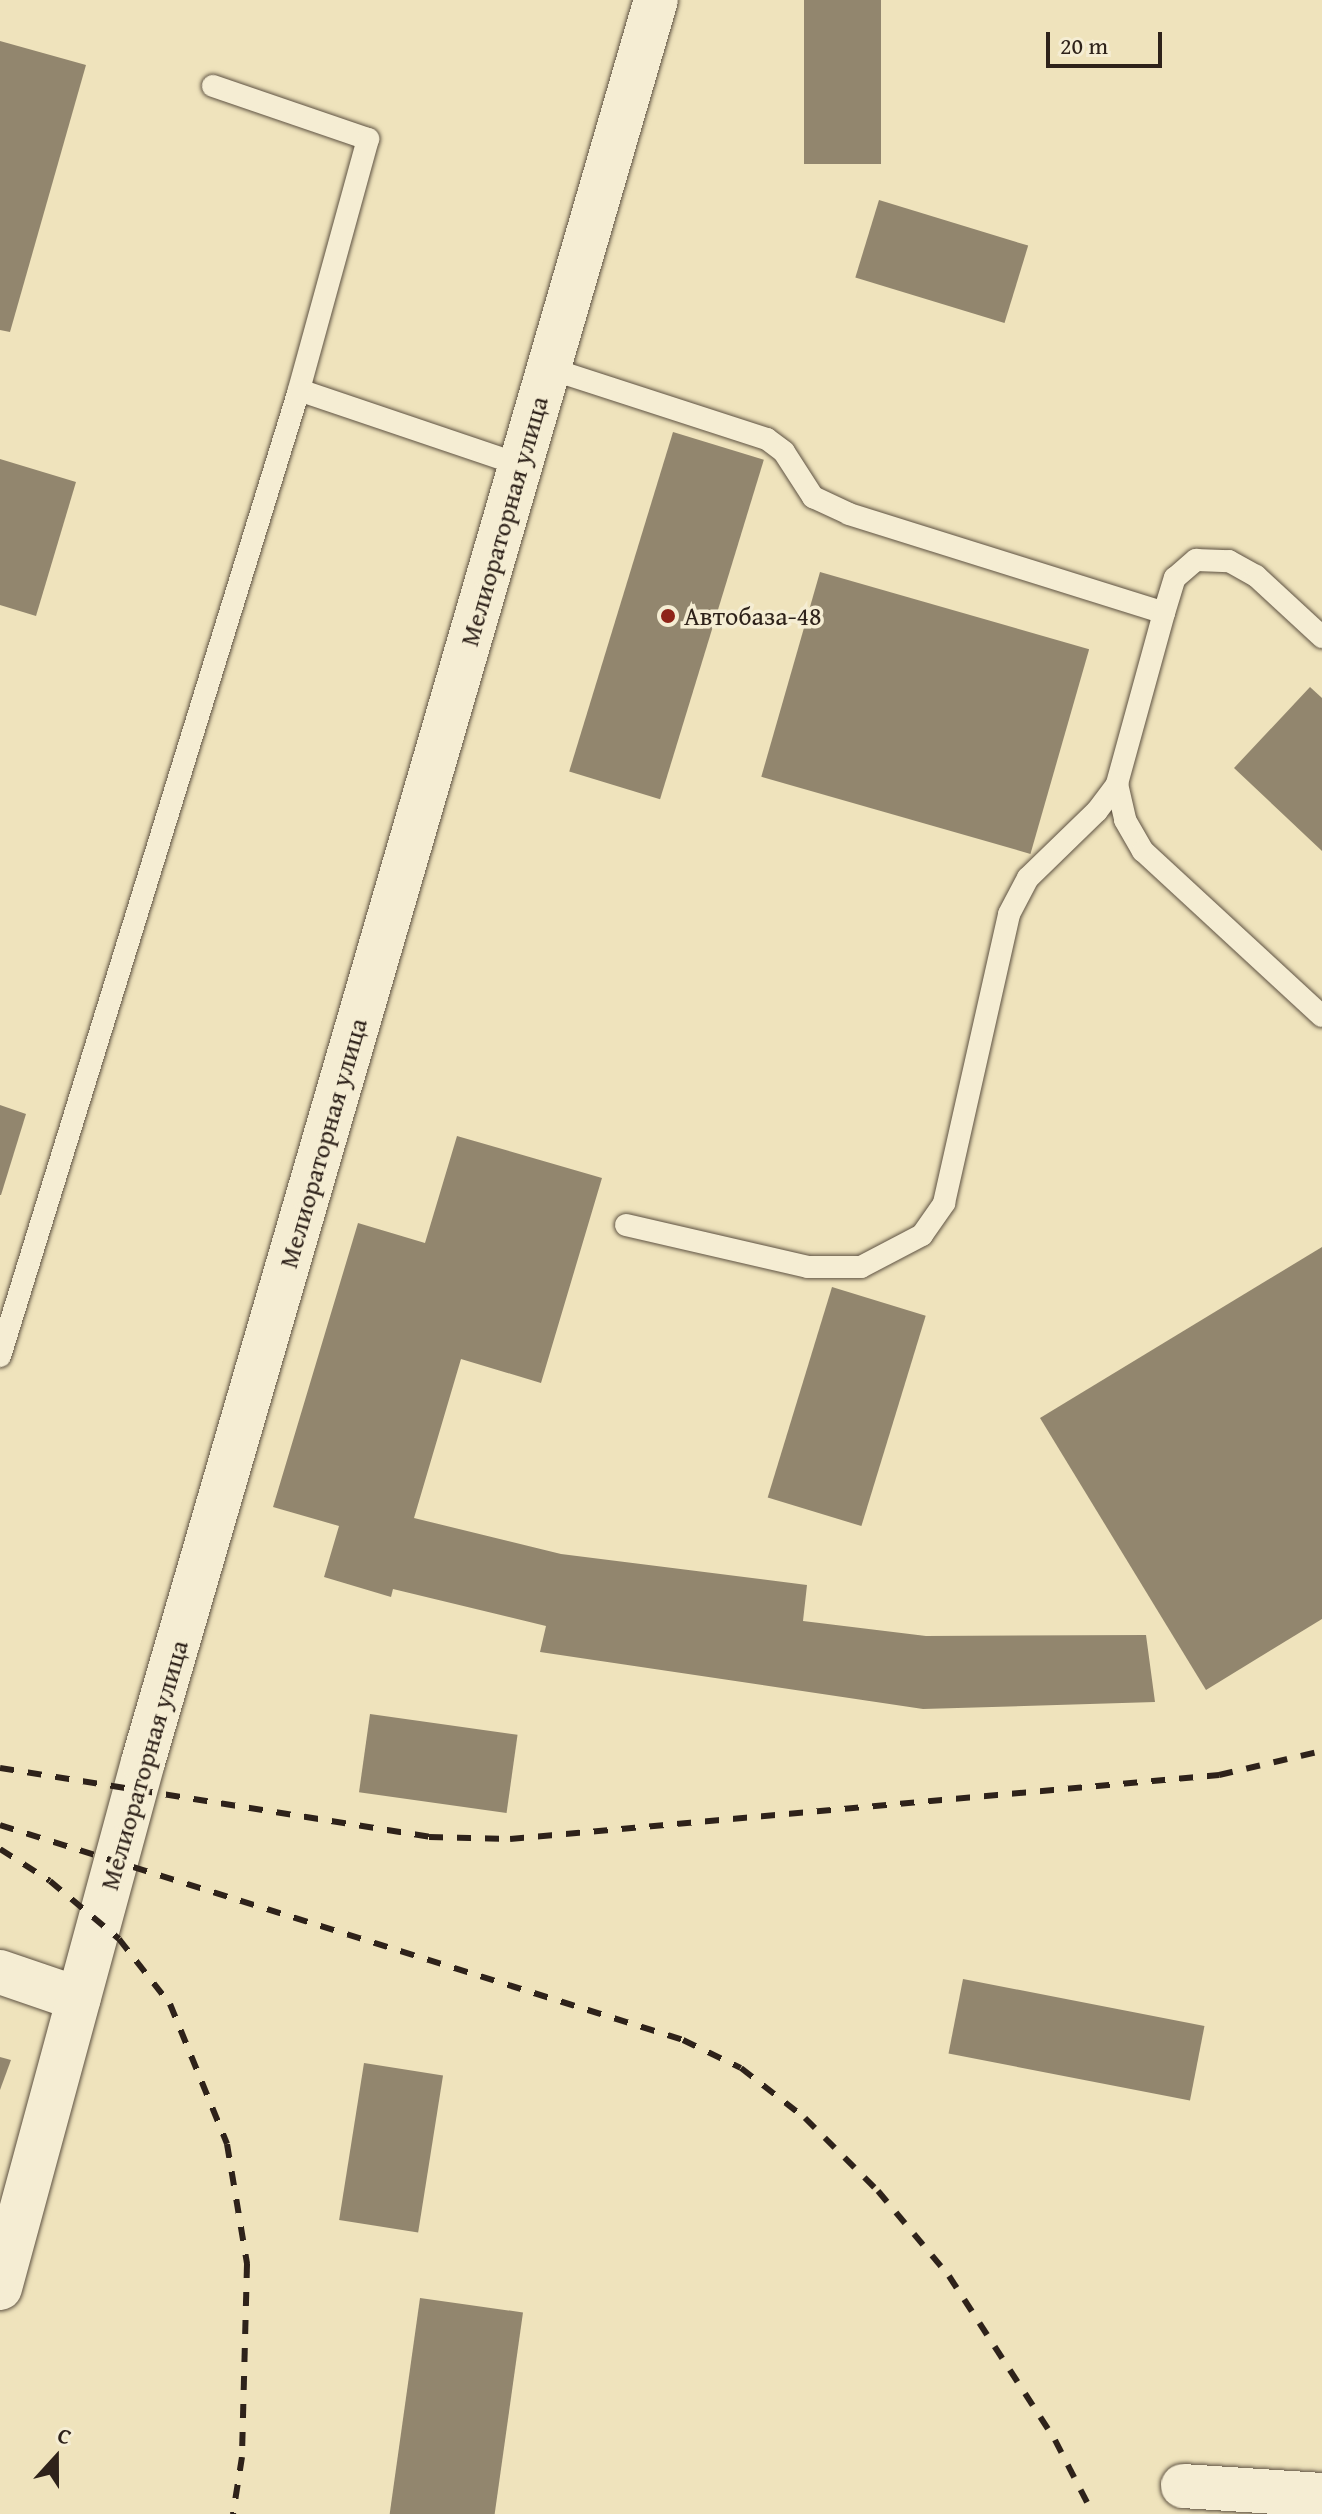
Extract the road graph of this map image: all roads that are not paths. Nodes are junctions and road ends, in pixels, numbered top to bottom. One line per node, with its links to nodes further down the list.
1 (656, 0): 3 (street, Мелиораторная улица)
2 (213, 86): 4 (lane)
3 (548, 368): 5 (street, Мелиораторная улица); 6 (lane)
4 (299, 390): 5 (lane); 11 (lane)
5 (520, 465): 13 (street, Мелиораторная улица)
6 (1164, 613): 7 (lane); 8 (lane)
7 (1322, 637)
8 (1117, 784): 9 (lane); 10 (lane)
9 (1322, 1016)
10 (626, 1225)
11 (0, 1356)
12 (0, 1972): 13 (street)
13 (79, 1999): 14 (street, Мелиораторная улица)
14 (0, 2288)
15 (1183, 2486): 16 (street)
16 (1322, 2495)

